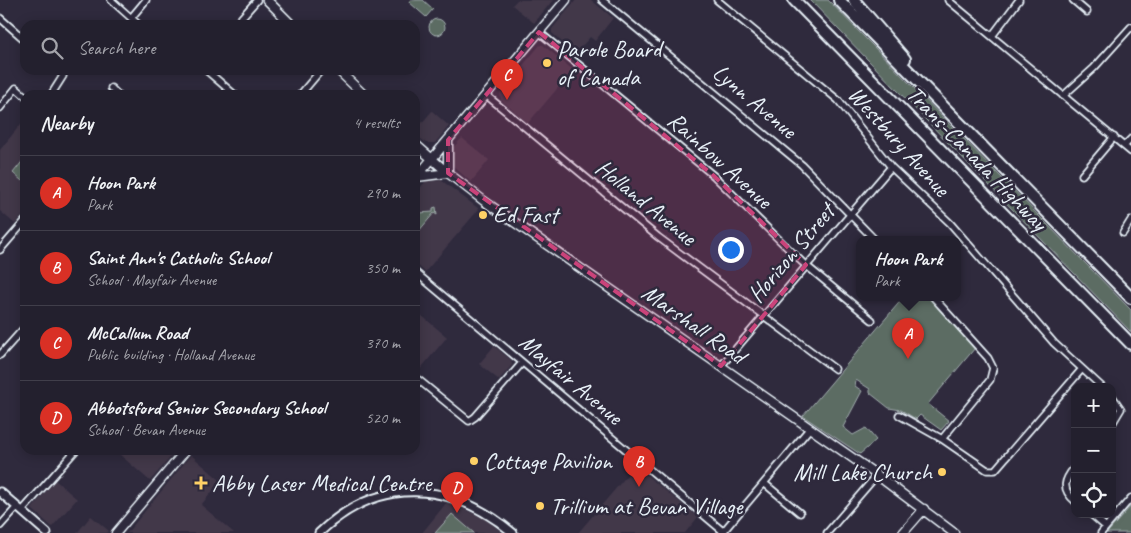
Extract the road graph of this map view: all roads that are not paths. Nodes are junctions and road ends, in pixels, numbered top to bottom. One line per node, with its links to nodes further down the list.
1 (111, 0): 16 (street)
2 (146, 0): 16 (street)
3 (256, 0): 19 (street)
4 (267, 0): 20 (main road)
5 (566, 0): 22 (main road)
6 (602, 0): 51 (street, Lynn Avenue)
7 (717, 0): 46 (street, Westbury Avenue)
8 (787, 0): 25 (highway)
9 (794, 0): 25 (highway, Trans-Canada Highway)
10 (838, 0): 38 (highway, Trans-Canada Highway)
11 (854, 0): 38 (highway)
12 (948, 0): 24 (street)
13 (1019, 0): 24 (street)
14 (1073, 0): 15 (street)
15 (1087, 12)
16 (131, 18): 18 (street)
17 (1, 20): 23 (street)
18 (133, 20)
19 (239, 20)
20 (287, 20)
21 (1131, 27): 36 (street)
22 (539, 32): 35 (main road); 57 (street, Rainbow Avenue)
23 (20, 36)
24 (992, 36): 36 (street)
25 (840, 47): 64 (highway, Trans-Canada Highway)
26 (64, 75): 30 (street)
27 (212, 75): 31 (street)
28 (317, 75): 32 (street)
29 (343, 75): 33 (main road)
30 (55, 90)
31 (229, 90)
32 (304, 90)
33 (359, 90)
34 (20, 92): 37 (street)
35 (486, 95): 41 (main road); 61 (street, Holland Avenue)
36 (1063, 96): 39 (street)
37 (0, 108)
38 (961, 124): 59 (highway, Trans-Canada Highway)
39 (1114, 137): 42 (street); 49 (street)
40 (1131, 138): 42 (street)
41 (448, 140): 45 (main road); 48 (main road)
42 (1124, 146): 44 (street)
43 (420, 148): 45 (main road, Marshall Road)
44 (1131, 152)
45 (432, 159): 47 (main road); 48 (main road, Marshall Road)
46 (891, 166): 51 (street, Horizon Street); 68 (street, Westbury Avenue)
47 (420, 173)
48 (448, 173): 50 (main road); 67 (main road, Marshall Road)
49 (1082, 175)
50 (420, 177)
51 (848, 215): 55 (street, Lynn Avenue); 57 (street, Horizon Street)
52 (1131, 220): 54 (street)
53 (20, 226): 56 (street)
54 (1123, 233)
55 (871, 236)
56 (1, 246)
57 (806, 265): 61 (street, Horizon Street); 62 (street, Rainbow Avenue)
58 (420, 276): 66 (street, Mayfair Avenue)
59 (1131, 298)
60 (937, 301): 76 (street)
61 (763, 315): 67 (street, Horizon Street); 69 (street, Holland Avenue)
62 (872, 320)
63 (20, 333): 65 (street)
64 (1131, 344)
65 (0, 355)
66 (522, 362): 70 (street); 91 (street, Mayfair Avenue)
67 (721, 366): 75 (main road, Marshall Road)
68 (1082, 369): 71 (street, Westbury Avenue); 76 (street)
69 (835, 370)
70 (420, 381)
71 (1098, 383)
72 (1116, 402): 74 (street)
73 (899, 415): 76 (street)
74 (1116, 417)
75 (810, 428): 80 (main road, Marshall Road); 81 (street)
76 (942, 439)
77 (71, 455): 86 (street)
78 (182, 455): 93 (main road)
79 (1071, 472): 83 (street)
80 (877, 475): 85 (main road, Marshall Road); 96 (street)
81 (764, 483): 87 (street); 91 (street)
82 (0, 492): 86 (street)
83 (1071, 498)
84 (1131, 498): 90 (street)
85 (924, 508): 97 (main road); 98 (main road, Marshall Road)
86 (20, 509): 89 (street); 92 (street)
87 (800, 513)
88 (1095, 518): 90 (street)
89 (0, 526)
90 (1106, 527): 99 (street)
91 (723, 532)
92 (47, 533)
93 (116, 533)
94 (319, 533): 95 (street)
95 (513, 533)
96 (827, 533)
97 (903, 533)
98 (954, 533)
99 (1101, 533)

